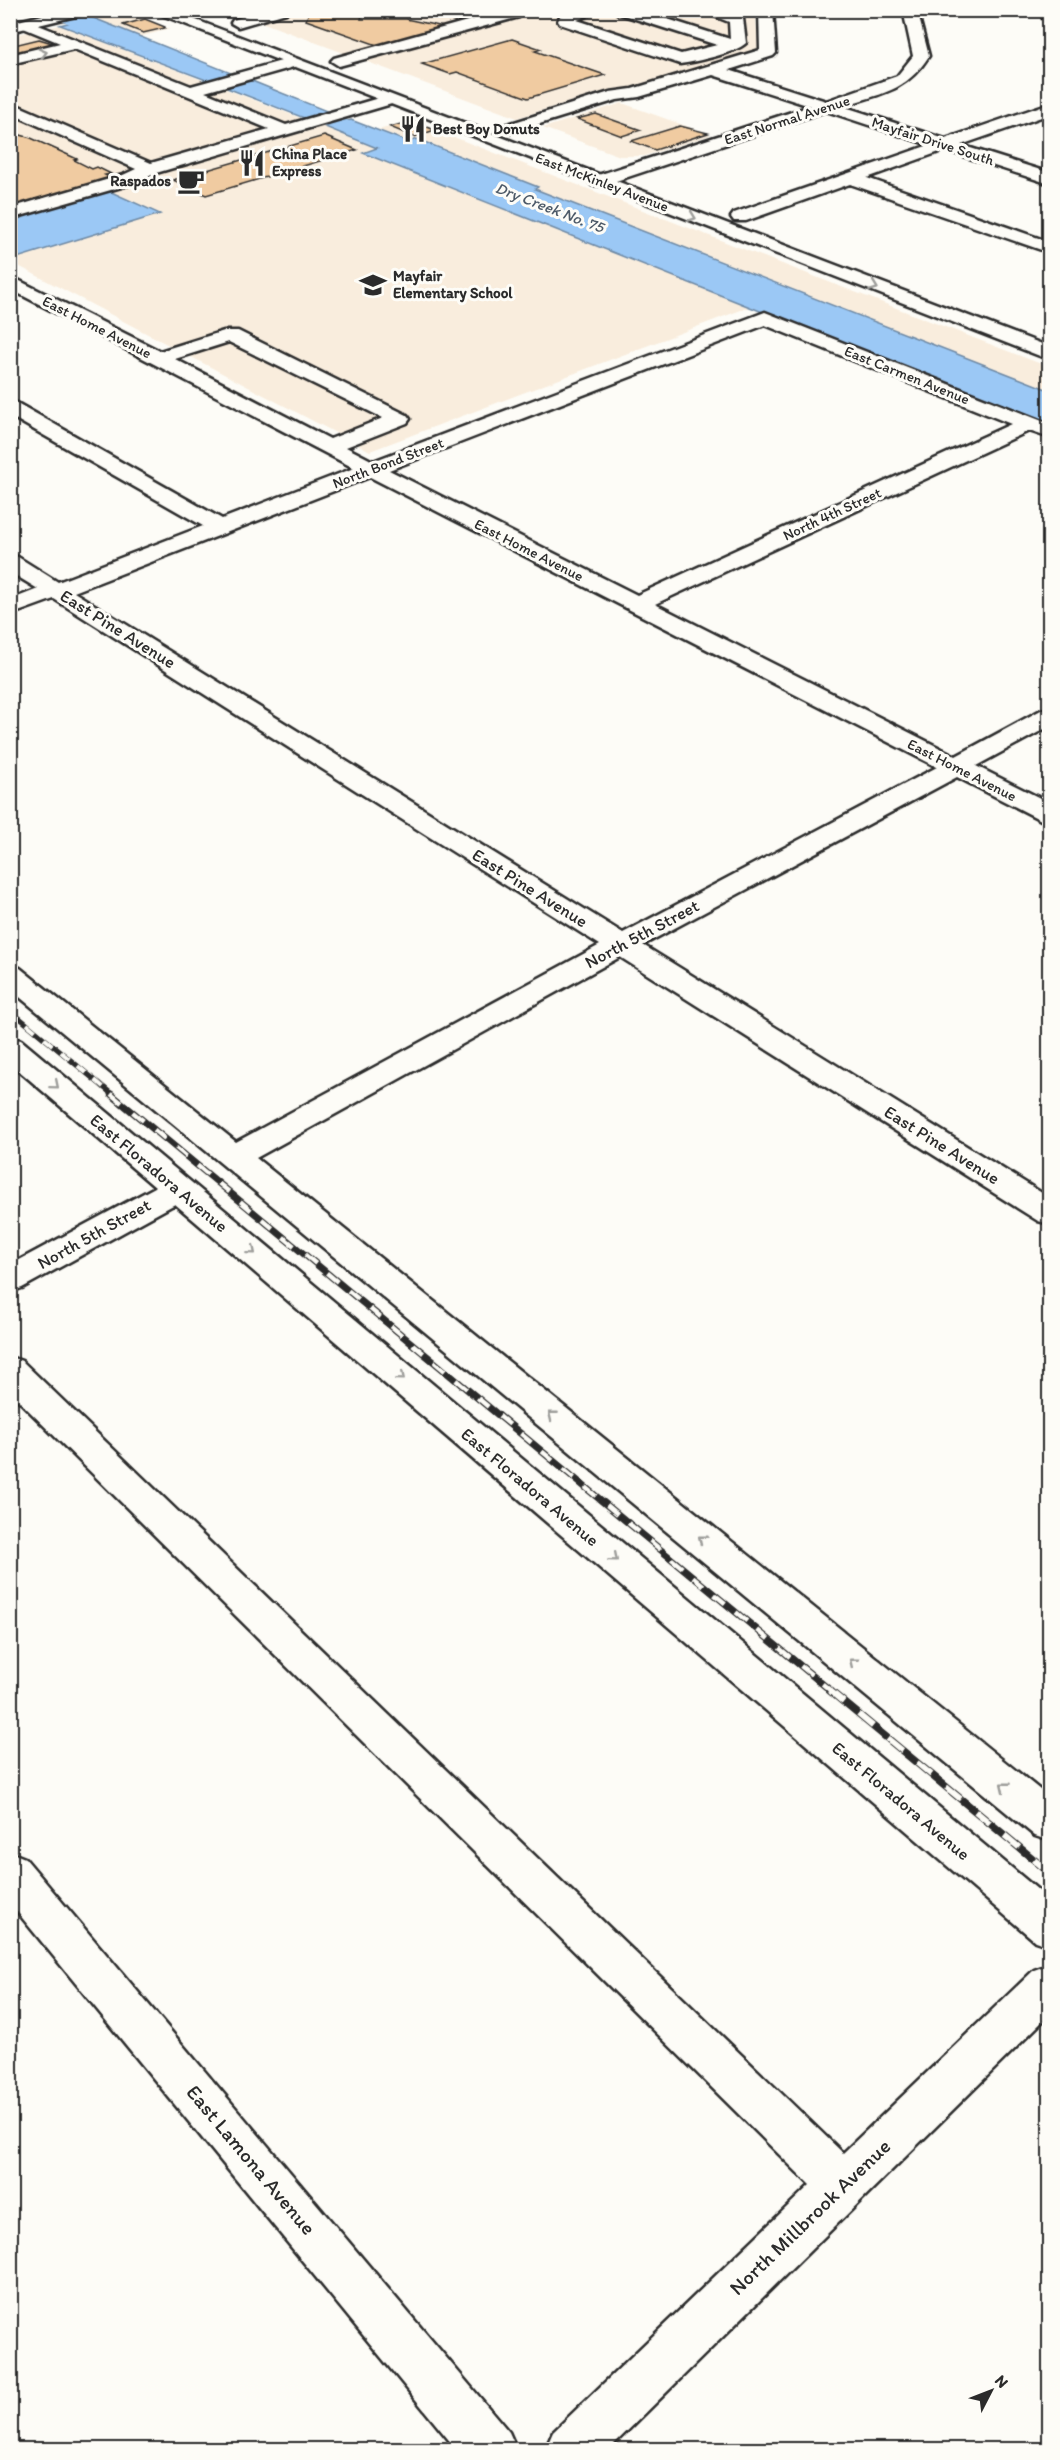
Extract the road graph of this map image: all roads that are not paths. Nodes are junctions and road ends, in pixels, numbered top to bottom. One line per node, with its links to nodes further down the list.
1 (156, 10): 15 (street, East McKinley Avenue)
2 (281, 10): 17 (street)
3 (622, 10): 18 (street)
4 (664, 10): 18 (street)
5 (706, 10): 18 (street)
6 (766, 10): 26 (street)
7 (910, 10): 30 (street, East Normal Avenue)
8 (1048, 10): 14 (street)
9 (81, 11): 16 (street)
10 (534, 11): 11 (street)
11 (514, 12): 22 (street)
12 (590, 12): 21 (street); 21 (street)
13 (10, 17): 16 (street)
14 (1050, 19)
15 (180, 20): 22 (street); 24 (street, East McKinley Avenue)
16 (33, 21): 19 (street); 20 (street)
17 (233, 21)
18 (735, 27): 21 (street)
19 (10, 42)
20 (75, 44): 23 (street, one-way to 20); 27 (street)
21 (710, 52)
22 (334, 59): 25 (street)
23 (10, 60)
24 (292, 63): 27 (street); 28 (street, East McKinley Avenue); 32 (street)
25 (360, 69)
26 (715, 70): 30 (street, Mayfair Drive South); 34 (street)
27 (190, 91): 35 (street)
28 (389, 100): 35 (street); 39 (street, East McKinley Avenue)
29 (10, 107): 38 (street)
30 (827, 107): 37 (street, Mayfair Drive South); 40 (street, East Normal Avenue)
31 (1050, 108): 37 (street)
32 (464, 111)
33 (493, 121): 34 (street, East McKinley Avenue)
34 (511, 128): 36 (street, East McKinley Avenue)
35 (285, 130): 38 (street)
36 (532, 136)
37 (944, 145): 41 (street); 42 (street, Mayfair Drive South)
38 (150, 169): 43 (street)
39 (602, 172): 40 (street, East Normal Avenue); 49 (street, East McKinley Avenue, one-way to 49)
40 (626, 172): 44 (street, East McKinley Avenue)
41 (850, 178): 44 (street); 45 (street)
42 (1050, 179)
43 (10, 214)
44 (740, 217): 46 (street, East McKinley Avenue)
45 (1050, 248)
46 (873, 267)
47 (10, 281): 50 (street, East Home Avenue)
48 (765, 318): 52 (street, East Carmen Avenue); 55 (street, North Bond Street)
49 (1050, 354)
50 (158, 358): 54 (street, East Home Avenue); 54 (street)
51 (10, 407): 56 (street)
52 (1028, 424): 53 (street, East Carmen Avenue); 59 (street, North 4th Street)
53 (1050, 432)
54 (328, 447): 55 (street, East Home Avenue)
55 (371, 469): 56 (street, North Bond Street); 59 (street, East Home Avenue)
56 (220, 527): 58 (street, North Bond Street)
57 (10, 562): 58 (street, East Pine Avenue)
58 (56, 590): 60 (street, North Bond Street); 64 (street, East Pine Avenue)
59 (637, 604): 62 (street, East Home Avenue)
60 (10, 608)
61 (1050, 715): 62 (street, North 5th Street)
62 (956, 767): 63 (street, East Home Avenue); 64 (street, North 5th Street)
63 (1050, 814)
64 (621, 945): 67 (street, North 5th Street); 69 (street, East Pine Avenue)
65 (10, 974): 67 (street)
66 (10, 1047): 68 (street, East Floradora Avenue, one-way to 68)
67 (235, 1156): 72 (street, one-way to 67)
68 (178, 1188): 70 (street, North 5th Street); 74 (street, East Floradora Avenue, one-way to 74)
69 (1050, 1213)
70 (10, 1280)
71 (10, 1370): 76 (street)
72 (1050, 1823)
73 (10, 1871): 77 (street, East Lamona Avenue)
74 (1050, 1927)
75 (1050, 1984): 76 (street, North Millbrook Avenue)
76 (843, 2185): 78 (street, North Millbrook Avenue)
77 (491, 2450)
78 (571, 2450)

